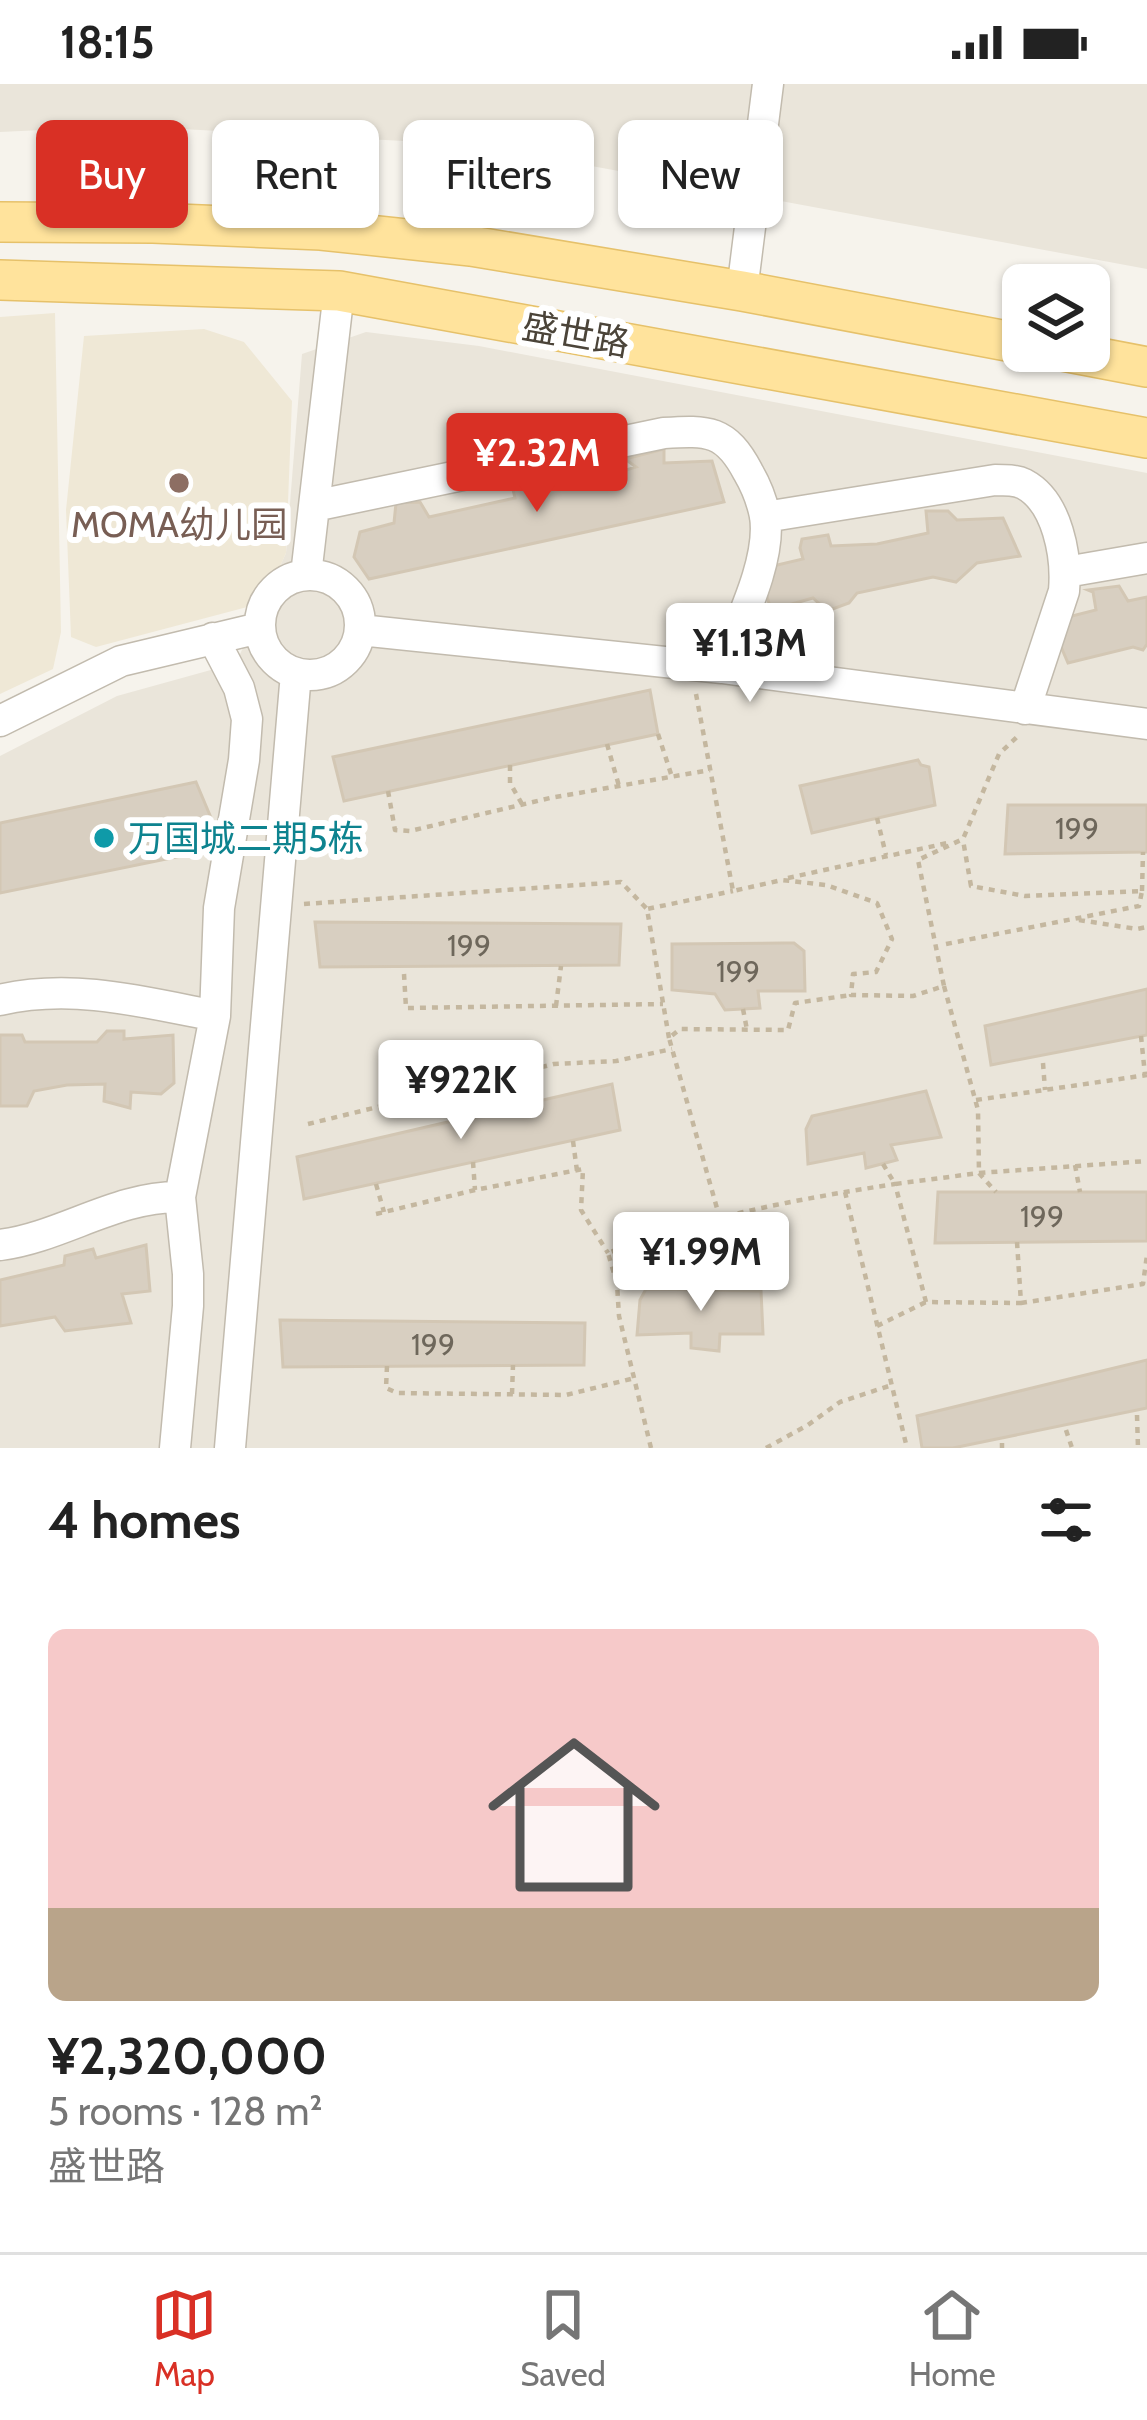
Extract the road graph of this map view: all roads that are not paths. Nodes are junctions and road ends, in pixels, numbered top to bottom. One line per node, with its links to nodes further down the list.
1 (768, 84): 4 (street)
2 (0, 222): 4 (main road, 盛世路)
3 (0, 280): 5 (main road, 盛世路)
4 (742, 291): 6 (main road, 盛世路)
5 (339, 292): 9 (main road, 盛世路); 10 (street)
6 (1002, 340)
7 (1110, 360): 8 (main road)
8 (1147, 367)
9 (1147, 438)
10 (314, 506): 11 (street); 14 (street)
11 (765, 517): 13 (street); 18 (street)
12 (1147, 558): 13 (street)
13 (1066, 572): 21 (street)
14 (307, 575): 15 (street); 17 (street)
15 (360, 630): 17 (street); 18 (street)
16 (213, 638): 17 (street); 19 (street); 20 (street)
17 (275, 652): 19 (street); 28 (street)
18 (706, 666): 21 (street)
19 (239, 688): 24 (street)
20 (0, 721)
21 (1024, 721): 22 (street)
22 (1147, 724)
23 (0, 1000): 24 (street)
24 (215, 1016): 25 (street)
25 (180, 1197): 26 (street); 27 (street)
26 (0, 1245)
27 (175, 1448)
28 (230, 1448)

